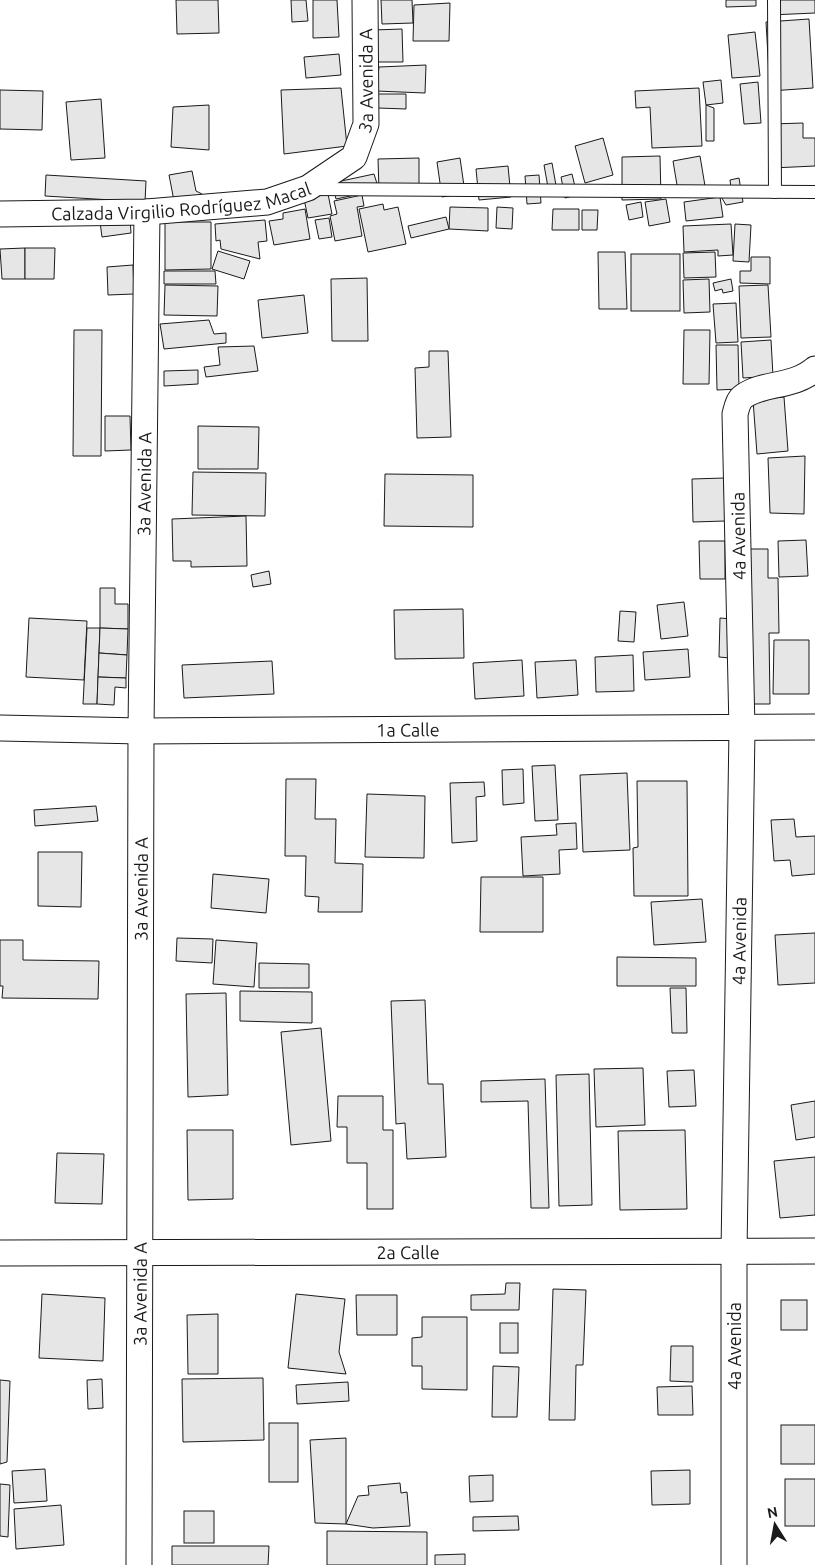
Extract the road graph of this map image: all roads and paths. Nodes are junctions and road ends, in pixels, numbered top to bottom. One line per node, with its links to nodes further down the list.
1 (365, 0): 3 (street, 3a Avenida A)
2 (774, 0): 5 (lane)
3 (354, 157): 4 (street, Calzada Virgilio Rodríguez Macal)
4 (308, 188): 5 (lane); 7 (street, Calzada Virgilio Rodríguez Macal)
5 (775, 192): 6 (lane)
6 (815, 192)
7 (147, 212): 8 (street, Calzada Virgilio Rodríguez Macal); 13 (street, 3a Avenida A)
8 (0, 214)
9 (815, 369): 12 (street, 4a Avenida)
10 (0, 728): 13 (street, 1a Calle)
11 (815, 728): 12 (street, 1a Calle)
12 (742, 729): 13 (street, 1a Calle); 15 (street, 4a Avenida)
13 (140, 731): 17 (street, 3a Avenida A)
14 (815, 1251): 15 (street, 2a Calle)
15 (734, 1252): 17 (street, 2a Calle); 19 (street, 4a Avenida)
16 (0, 1253): 17 (street, 2a Calle)
17 (140, 1253): 18 (street, 3a Avenida A)
18 (139, 1565)
19 (734, 1565)

